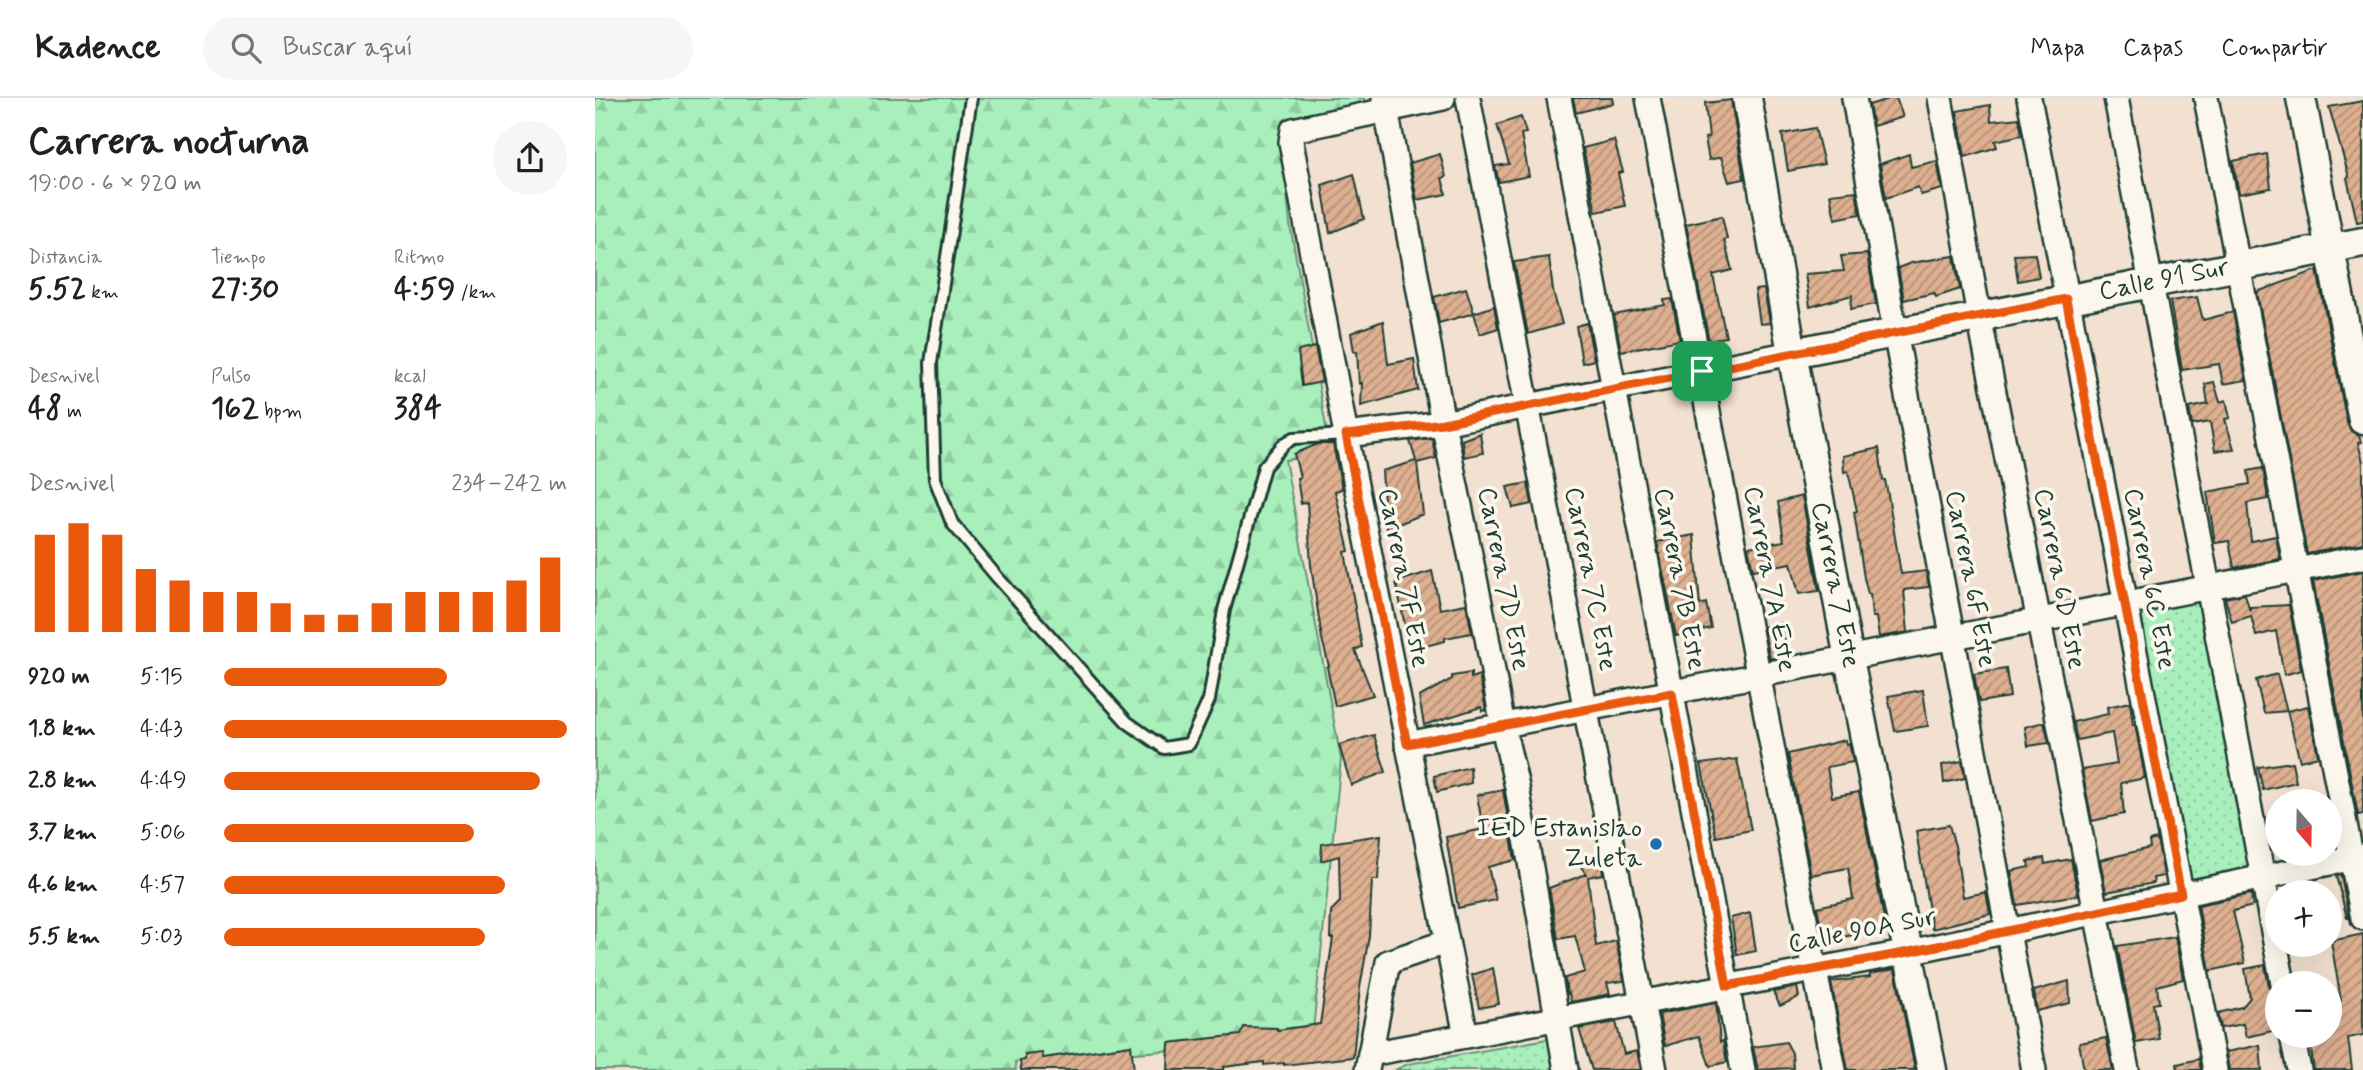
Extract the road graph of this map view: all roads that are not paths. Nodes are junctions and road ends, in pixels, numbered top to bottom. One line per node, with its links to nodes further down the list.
1 (971, 98): 27 (lane)
2 (1443, 98): 13 (street)
3 (1468, 98): 24 (street, Carrera 7C Este)
4 (1559, 98): 23 (street, Carrera 7B Este)
5 (1648, 98): 22 (street, Carrera 7A Este)
6 (1747, 98): 21 (street, Carrera 7 Este)
7 (1854, 98): 20 (street, Carrera 6F Este)
8 (1940, 98): 19 (street, Carrera 6D Este)
9 (2029, 98): 18 (street, Carrera 6C Este)
10 (2116, 98): 17 (street)
11 (2206, 98): 16 (street)
12 (2301, 98): 15 (street)
13 (1385, 104): 26 (street, Carrera 7D Este); 27 (street, Carrera 7F Este)
14 (2363, 242): 15 (street, Calle 91 Sur)
15 (2330, 248): 16 (street, Calle 91 Sur); 25 (street)
16 (2238, 266): 17 (street, Calle 91 Sur); 29 (street)
17 (2150, 283): 18 (street, Calle 91 Sur); 30 (street)
18 (2066, 299): 19 (street, Calle 91 Sur); 31 (street, Carrera 6C Este)
19 (1979, 316): 20 (street, Calle 91 Sur); 32 (street, Carrera 6D Este)
20 (1895, 332): 21 (street, Calle 91 Sur); 33 (street, Carrera 6F Este)
21 (1792, 353): 22 (street, Calle 91 Sur); 34 (street, Carrera 7 Este)
22 (1702, 371): 23 (street, Calle 91 Sur); 35 (street, Carrera 7A Este)
23 (1615, 388): 24 (street, Calle 91 Sur); 36 (street, Carrera 7B Este)
24 (1528, 406): 26 (street, Calle 91 Sur); 37 (street, Carrera 7C Este)
25 (2363, 420)
26 (1443, 423): 27 (street, Calle 91 Sur); 38 (street, Carrera 7D Este)
27 (1346, 435): 39 (street, Carrera 7F Este)
28 (2363, 557): 29 (street)
29 (2296, 570): 30 (street); 40 (street)
30 (2207, 588): 31 (street); 41 (street)
31 (2125, 604): 32 (street); 42 (street, Carrera 6C Este)
32 (2039, 621): 33 (street); 43 (street, Carrera 6D Este)
33 (1953, 638): 34 (street); 45 (street, Carrera 6F Este)
34 (1849, 659): 35 (street); 47 (street, Carrera 7 Este)
35 (1759, 676): 36 (street); 48 (street, Carrera 7A Este)
36 (1672, 693): 37 (street); 50 (street, Carrera 7B Este)
37 (1586, 710): 38 (street); 51 (street, Carrera 7C Este)
38 (1503, 727): 39 (street); 52 (street, Carrera 7D Este)
39 (1407, 744): 46 (street, Carrera 7F Este)
40 (2357, 858): 41 (street, Calle 90A Sur); 44 (street)
41 (2262, 877): 42 (street, Calle 90A Sur); 49 (street)
42 (2181, 894): 43 (street, Calle 90A Sur); 63 (street, Carrera 6C Este)
43 (2096, 912): 45 (street, Calle 90A Sur); 62 (street, Carrera 6D Este)
44 (2363, 918)
45 (2008, 931): 47 (street, Calle 90A Sur); 61 (street, Carrera 6F Este)
46 (1446, 942): 53 (street, Carrera 7F Este); 55 (street)
47 (1909, 952): 48 (street, Calle 90A Sur); 60 (street, Carrera 7 Este)
48 (1815, 969): 50 (street, Calle 90A Sur); 59 (street, Carrera 7A Este)
49 (2280, 971)
50 (1727, 986): 51 (street, Calle 90A Sur); 58 (street, Carrera 7B Este)
51 (1642, 1002): 52 (street, Calle 90A Sur); 57 (street, Carrera 7C Este)
52 (1557, 1018): 53 (street, Calle 90A Sur); 56 (street, Carrera 7D Este)
53 (1466, 1036): 55 (street, Calle 90A Sur)
54 (2295, 1048): 64 (street)
55 (1369, 1062)
56 (1566, 1070)
57 (1655, 1070)
58 (1743, 1070)
59 (1834, 1070)
60 (1932, 1070)
61 (2034, 1070)
62 (2127, 1070)
63 (2215, 1070)
64 (2299, 1070)

